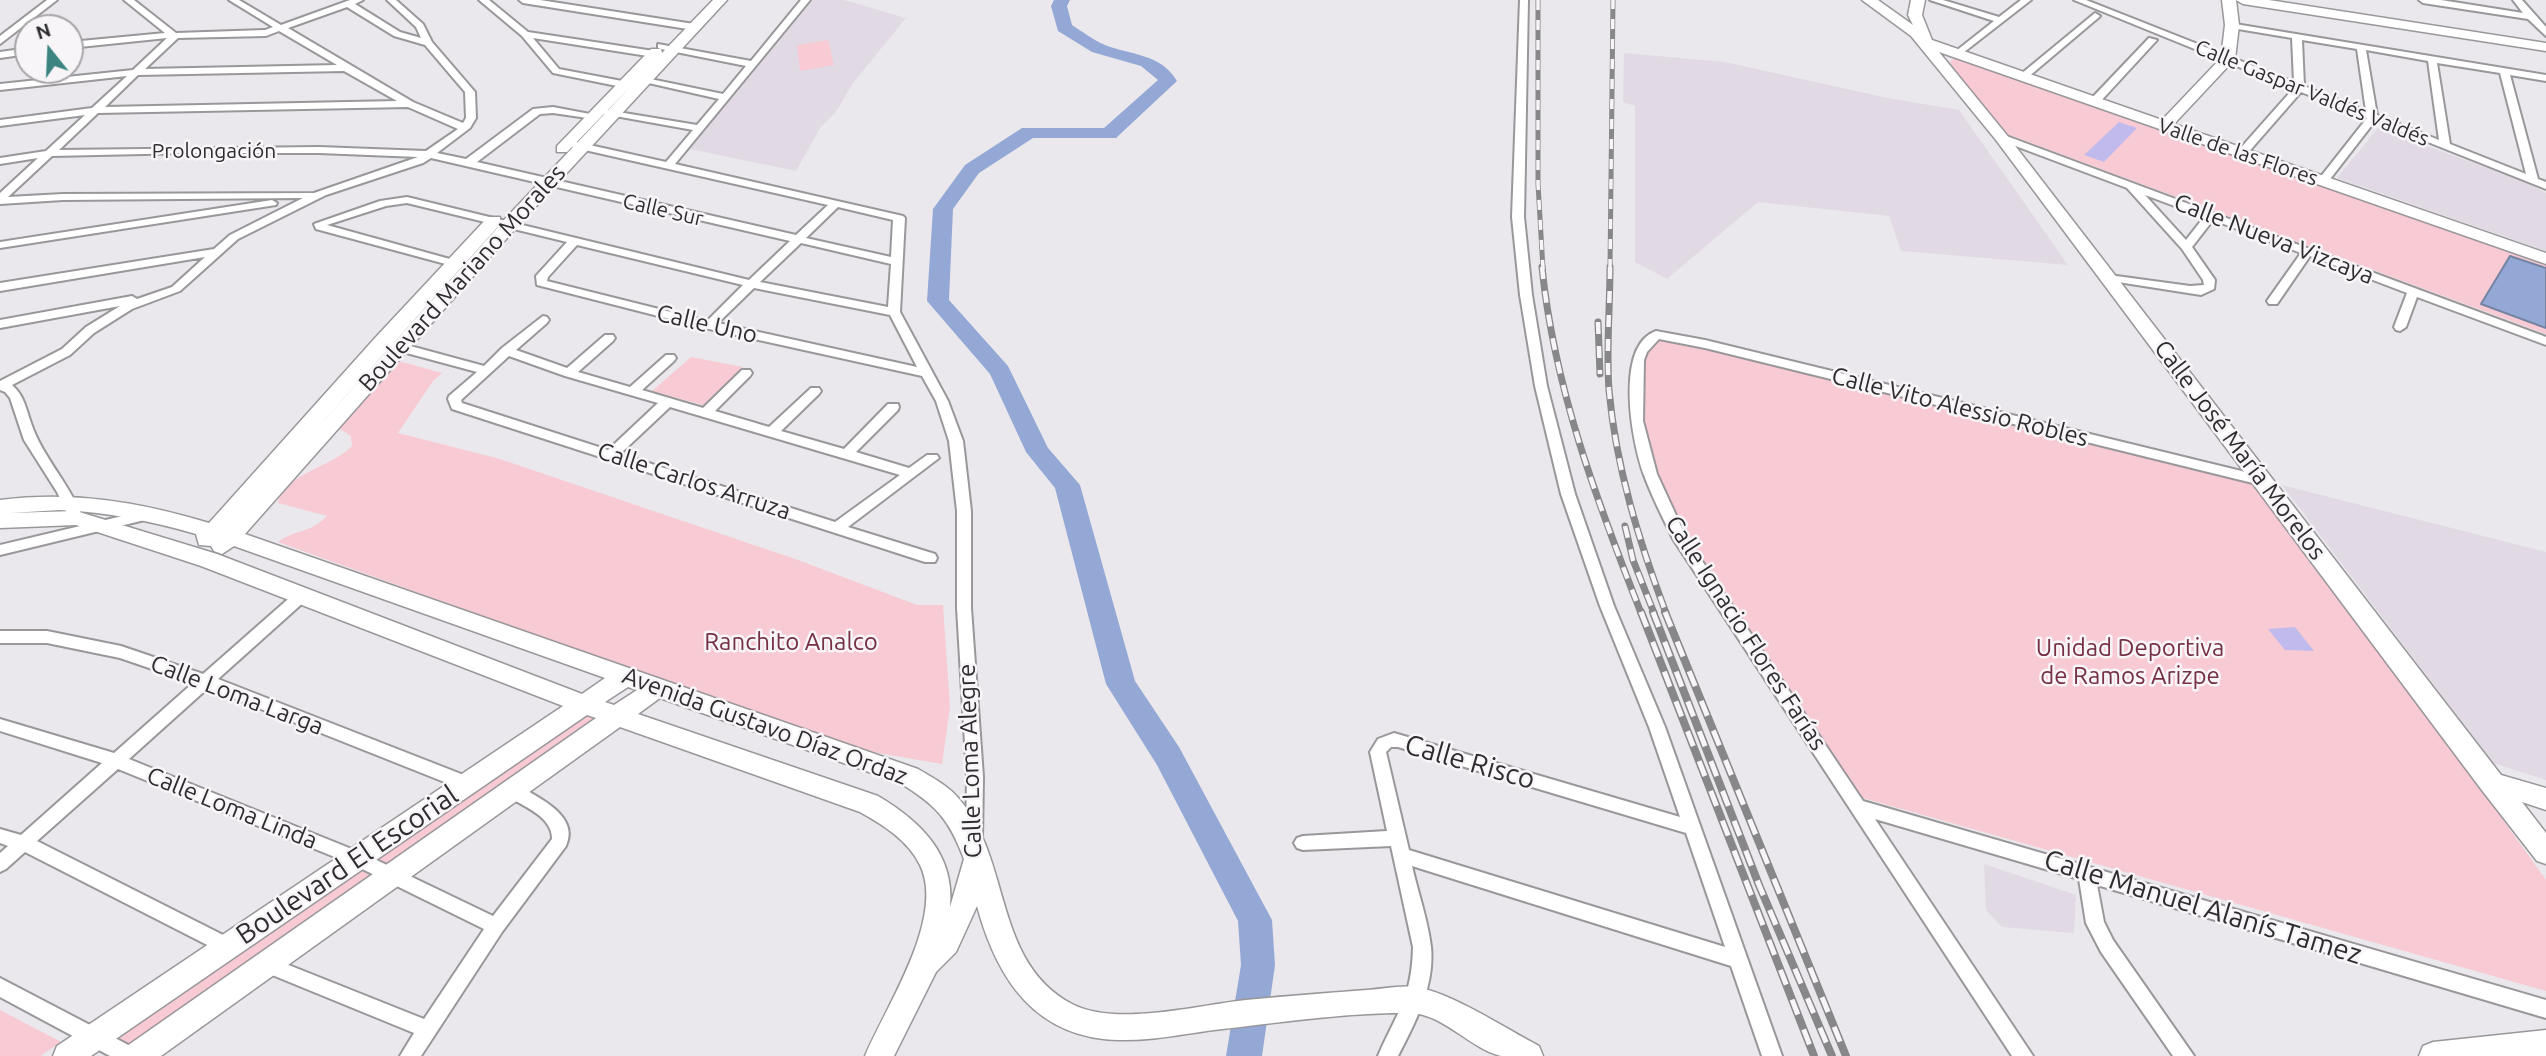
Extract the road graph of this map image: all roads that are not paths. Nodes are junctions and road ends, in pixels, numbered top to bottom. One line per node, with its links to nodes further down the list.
1 (53, 0): 34 (street)
2 (128, 0): 31 (street)
3 (233, 0): 28 (street)
4 (330, 0): 22 (street)
5 (359, 0): 22 (street)
6 (391, 0): 35 (street)
7 (483, 0): 30 (street)
8 (523, 0): 27 (street)
9 (706, 0): 27 (street, Boulevard Mariano Morales)
10 (720, 0): 27 (street, Boulevard Mariano Morales)
11 (806, 0): 44 (street)
12 (1524, 0): 151 (street)
13 (1869, 0): 37 (street, Calle José María Morelos)
14 (1919, 0): 37 (street, Calle José María Morelos)
15 (2027, 0): 25 (street)
16 (2078, 0): 43 (street, Calle Gaspar Valdés Valdés)
17 (2230, 0): 26 (street)
18 (2243, 0): 39 (street)
19 (2423, 0): 24 (street)
20 (2516, 0): 24 (street)
21 (1940, 1): 25 (street)
22 (343, 6): 28 (street); 35 (street)
23 (2095, 16): 48 (street)
24 (2528, 16): 29 (street)
25 (1999, 20): 41 (street)
26 (2232, 25): 32 (street); 43 (street)
27 (687, 26): 40 (street, Boulevard Mariano Morales)
28 (280, 30): 31 (street); 45 (street)
29 (2546, 33)
30 (525, 34): 40 (street); 50 (street)
31 (175, 36): 36 (street); 46 (street)
32 (2297, 36): 38 (street); 52 (street)
33 (2152, 40): 54 (street)
34 (0, 41)
35 (428, 43): 62 (street)
36 (84, 44)
37 (1928, 45): 41 (street, Valle de las Flores); 64 (street, Calle José María Morelos)
38 (2361, 47): 42 (street); 59 (street)
39 (2546, 47)
40 (663, 50): 44 (street); 50 (street, Boulevard Mariano Morales)
41 (1959, 53): 48 (street, Valle de las Flores)
42 (2432, 59): 47 (street); 66 (street)
43 (2228, 60): 52 (street, Calle Gaspar Valdés Valdés); 61 (street)
44 (753, 64): 53 (street)
45 (344, 68): 46 (street); 55 (street)
46 (138, 71): 51 (street); 56 (street)
47 (2504, 71): 49 (street); 73 (street)
48 (2025, 76): 54 (street, Valle de las Flores)
49 (2546, 78)
50 (633, 80): 53 (street); 57 (street, Boulevard Mariano Morales); 58 (street, Boulevard Mariano Morales)
51 (0, 87)
52 (2299, 88): 59 (street, Calle Gaspar Valdés Valdés); 68 (street)
53 (725, 97): 63 (street)
54 (2094, 102): 61 (street, Valle de las Flores)
55 (409, 104): 56 (street); 62 (street)
56 (97, 110): 60 (street); 67 (street)
57 (594, 113): 58 (street); 65 (street, Boulevard Mariano Morales); 71 (street)
58 (615, 113): 63 (street); 65 (street, Boulevard Mariano Morales)
59 (2372, 118): 66 (street, Calle Gaspar Valdés Valdés); 74 (street)
60 (0, 123)
61 (2164, 126): 68 (street, Valle de las Flores)
62 (465, 128): 69 (street)
63 (699, 128): 72 (street)
64 (2001, 137): 76 (street, Calle Nueva Vizcaya); 93 (street, Calle José María Morelos)
65 (575, 145): 72 (street); 75 (street, Boulevard Mariano Morales)
66 (2445, 146): 73 (street, Calle Gaspar Valdés Valdés)
67 (50, 153): 69 (street, Prolongación); 70 (street, Prolongación); 80 (street)
68 (2242, 153): 74 (street, Valle de las Flores)
69 (429, 154): 71 (street, Calle Sur); 78 (street)
70 (0, 161)
71 (467, 164): 75 (street, Calle Sur)
72 (668, 166): 81 (street)
73 (2533, 180): 77 (street, Calle Gaspar Valdés Valdés)
74 (2322, 181): 90 (street, Valle de las Flores)
75 (540, 182): 83 (street, Boulevard Mariano Morales); 84 (street, Calle Sur)
76 (2128, 183): 82 (street, Calle Nueva Vizcaya); 87 (street)
77 (2546, 186)
78 (323, 193): 79 (street); 88 (street)
79 (304, 196): 80 (street); 86 (street)
80 (0, 200)
81 (836, 203): 84 (street); 91 (street)
82 (2211, 216): 87 (street); 89 (street, Calle Nueva Vizcaya)
83 (501, 223): 85 (street); 92 (street, Boulevard Mariano Morales); 92 (street); 108 (street, Boulevard Mariano Morales)
84 (796, 240): 91 (street, Calle Sur); 94 (street)
85 (574, 241): 94 (street); 102 (street, Calle Uno)
86 (0, 245)
87 (2186, 247): 93 (street)
88 (214, 252): 95 (street); 97 (street)
89 (2307, 252): 96 (street, Calle Nueva Vizcaya); 98 (street)
90 (2546, 258)
91 (898, 262): 99 (street)
92 (453, 263): 107 (street, Boulevard Mariano Morales)
93 (2109, 278): 126 (street, Calle José María Morelos)
94 (752, 284): 99 (street); 102 (street)
95 (0, 287)
96 (2413, 292): 103 (street); 106 (street, Calle Nueva Vizcaya)
97 (161, 294): 101 (street); 115 (street)
98 (2273, 301)
99 (894, 312): 114 (street, Calle Loma Alegre)
100 (543, 320): 109 (street)
101 (0, 324)
102 (709, 325): 114 (street, Calle Uno)
103 (2400, 327)
104 (1656, 335): 126 (street, Calle Vito Alessio Robles); 150 (street, Calle Ignacio Flores Farías)
105 (609, 338): 112 (street)
106 (2546, 341)
107 (381, 342): 108 (street); 133 (street, Boulevard Mariano Morales)
108 (399, 346): 111 (street); 133 (street, Boulevard Mariano Morales)
109 (506, 351): 111 (street); 112 (street)
110 (670, 358): 117 (street)
111 (484, 370): 122 (street, Calle Carlos Arruza)
112 (569, 373): 117 (street)
113 (746, 373): 120 (street)
114 (927, 373): 156 (street, Calle Loma Alegre)
115 (2, 386): 128 (street)
116 (815, 391): 121 (street)
117 (632, 392): 118 (street)
118 (667, 402): 120 (street); 122 (street)
119 (893, 407): 123 (street)
120 (706, 414): 121 (street)
121 (771, 433): 123 (street)
122 (611, 455): 132 (street, Calle Carlos Arruza)
123 (846, 455): 125 (street)
124 (932, 458): 125 (street)
125 (911, 473): 132 (street)
126 (2264, 481): 146 (street, Calle José María Morelos)
127 (0, 507): 128 (street, Avenida Gustavo Díaz Ordaz)
128 (73, 510): 129 (street, Avenida Gustavo Díaz Ordaz); 130 (street, Avenida Gustavo Díaz Ordaz); 131 (street, Avenida Gustavo Díaz Ordaz)
129 (154, 514): 131 (street); 133 (street, Avenida Gustavo Díaz Ordaz)
130 (0, 521)
131 (105, 527): 134 (street); 135 (street, Avenida Gustavo Díaz Ordaz)
132 (838, 527): 136 (street, Calle Carlos Arruza)
133 (222, 534): 135 (street, Boulevard Mariano Morales); 139 (street, Avenida Gustavo Díaz Ordaz)
134 (0, 550)
135 (200, 558): 137 (street, Avenida Gustavo Díaz Ordaz)
136 (930, 558)
137 (300, 597): 140 (street); 142 (street, Avenida Gustavo Díaz Ordaz)
138 (0, 637): 140 (street, Calle Loma Larga)
139 (626, 676): 141 (street, Avenida Gustavo Díaz Ordaz); 142 (street, Boulevard El Escorial)
140 (203, 680): 145 (street); 147 (street, Calle Loma Larga)
141 (658, 687): 143 (street, Boulevard El Escorial); 156 (street, Avenida Gustavo Díaz Ordaz)
142 (585, 705): 143 (street, Avenida Gustavo Díaz Ordaz); 147 (street, Boulevard El Escorial)
143 (618, 717): 148 (street, Boulevard El Escorial); 166 (street, Avenida Gustavo Díaz Ordaz)
144 (0, 725): 145 (street, Calle Loma Linda)
145 (114, 760): 154 (street); 159 (street, Calle Loma Linda)
146 (2490, 782): 149 (street); 157 (street, Calle José María Morelos)
147 (468, 784): 159 (street, Boulevard El Escorial)
148 (513, 791): 162 (street, Boulevard El Escorial); 163 (street)
149 (2546, 799)
150 (1859, 807): 161 (street, Calle Manuel Alanís Tamez); 182 (street, Calle Ignacio Flores Farías)
151 (1690, 827): 153 (street, Calle Risco); 165 (street)
152 (0, 836): 154 (street)
153 (1399, 838): 155 (street); 158 (street, Calle Risco)
154 (24, 843): 160 (street); 164 (street)
155 (1303, 844)
156 (974, 853): 166 (street, Calle Loma Alegre); 169 (street, Avenida Gustavo Díaz Ordaz)
157 (2546, 853)
158 (1403, 856): 165 (street); 169 (street, Calle Risco)
159 (358, 859): 162 (street, Calle Loma Linda); 164 (street, Boulevard El Escorial)
160 (0, 864)
161 (2086, 872): 170 (street, Calle Manuel Alanís Tamez); 183 (street)
162 (391, 877): 163 (street, Calle Loma Linda); 167 (street, Boulevard El Escorial)
163 (496, 926): 171 (street)
164 (227, 946): 172 (street, Boulevard El Escorial)
165 (1736, 959): 181 (street)
166 (926, 963): 178 (street, Calle Loma Alegre)
167 (266, 964): 171 (street); 176 (street, Boulevard El Escorial)
168 (0, 987): 172 (street)
169 (1418, 1000): 179 (street); 180 (street)
170 (2546, 1009)
171 (428, 1030): 177 (street)
172 (92, 1038): 174 (street, Boulevard El Escorial); 175 (street)
173 (2546, 1044): 184 (street)
174 (67, 1056)
175 (129, 1056)
176 (137, 1056)
177 (410, 1056)
178 (879, 1056)
179 (1388, 1056)
180 (1529, 1056)
181 (1772, 1056)
182 (2023, 1056)
183 (2184, 1056)
184 (2433, 1056)

